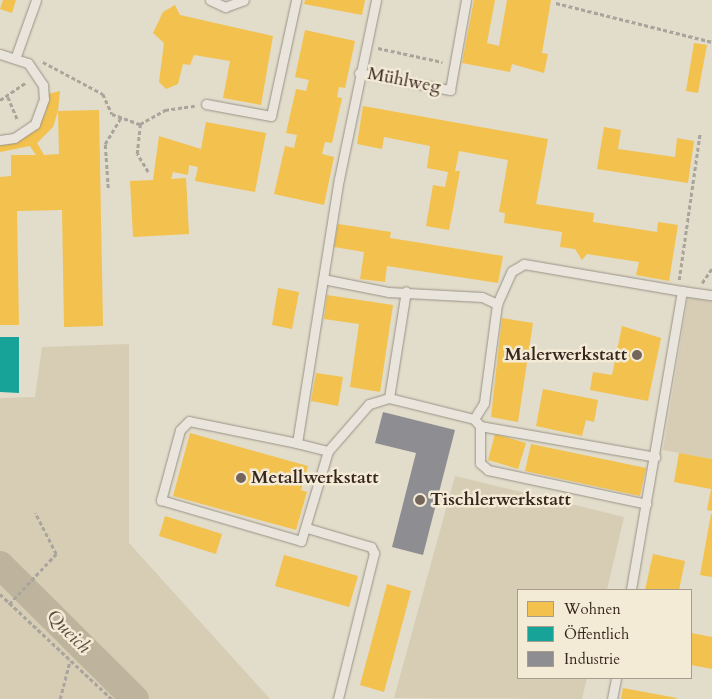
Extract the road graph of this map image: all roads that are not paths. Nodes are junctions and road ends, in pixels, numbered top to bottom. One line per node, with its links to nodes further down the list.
1 (36, 0): 8 (lane)
2 (210, 0): 3 (lane)
3 (244, 0)
4 (296, 0): 10 (lane)
5 (376, 0): 9 (lane)
6 (466, 0): 9 (lane, Mühlweg)
7 (0, 54): 8 (lane)
8 (17, 54): 11 (lane)
9 (359, 73): 12 (lane)
10 (206, 104)
11 (0, 140)
12 (324, 280): 14 (lane); 19 (lane)
13 (680, 290): 15 (lane); 16 (lane); 21 (lane)
14 (406, 291): 16 (lane); 17 (lane)
15 (712, 295)
16 (497, 304): 18 (lane)
17 (389, 398): 18 (lane); 20 (lane)
18 (477, 423): 21 (lane); 22 (lane)
19 (296, 443): 20 (lane); 23 (lane)
20 (328, 451): 23 (lane)
21 (655, 457): 22 (lane)
22 (646, 504): 24 (lane)
23 (307, 528): 26 (lane)
24 (631, 589)
25 (616, 679): 27 (lane)
26 (338, 699)
27 (612, 699)

